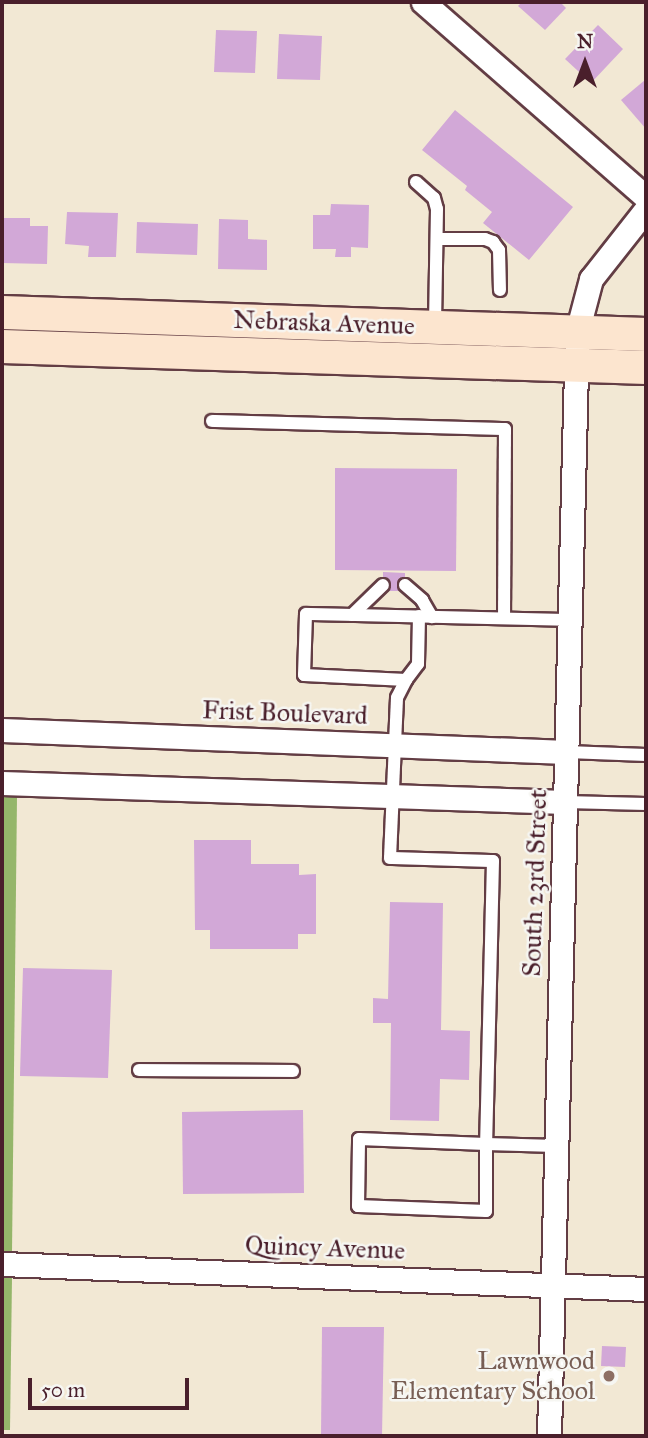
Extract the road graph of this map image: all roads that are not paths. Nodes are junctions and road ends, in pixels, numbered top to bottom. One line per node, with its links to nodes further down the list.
1 (423, 2): 3 (street)
2 (416, 182): 5 (lane)
3 (646, 197)
4 (646, 209): 9 (street, South 23rd Street)
5 (436, 239): 6 (lane); 8 (lane)
6 (499, 290)
7 (8, 312): 8 (street, Nebraska Avenue); 11 (street)
8 (435, 327): 9 (street, Nebraska Avenue)
9 (577, 332): 10 (street, Nebraska Avenue); 12 (street, South 23rd Street)
10 (646, 334)
11 (8, 347): 12 (street, Nebraska Avenue)
12 (575, 365): 13 (street, Nebraska Avenue); 20 (street, South 23rd Street)
13 (646, 367)
14 (212, 421): 19 (lane)
15 (383, 585): 17 (lane)
16 (405, 585): 18 (lane)
17 (352, 615): 18 (lane); 21 (lane)
18 (425, 617): 19 (lane); 21 (lane)
19 (504, 618): 20 (lane)
20 (570, 620): 24 (street, South 23rd Street)
21 (406, 680): 23 (lane)
22 (2, 730): 23 (street, Frist Boulevard)
23 (395, 746): 24 (street, Frist Boulevard); 27 (lane)
24 (567, 752): 25 (lane); 28 (street, South 23rd Street)
25 (646, 755)
26 (2, 783): 27 (street)
27 (394, 796): 28 (street); 32 (lane)
28 (565, 802): 29 (lane); 33 (street, South 23rd Street)
29 (646, 804)
30 (139, 1070): 31 (lane)
31 (293, 1071)
32 (486, 1144): 32 (lane); 33 (lane)
33 (556, 1146): 35 (street, South 23rd Street)
34 (2, 1264): 35 (street, Quincy Avenue)
35 (552, 1285): 36 (street, Quincy Avenue); 37 (street, South 23rd Street)
36 (646, 1289)
37 (549, 1436)

